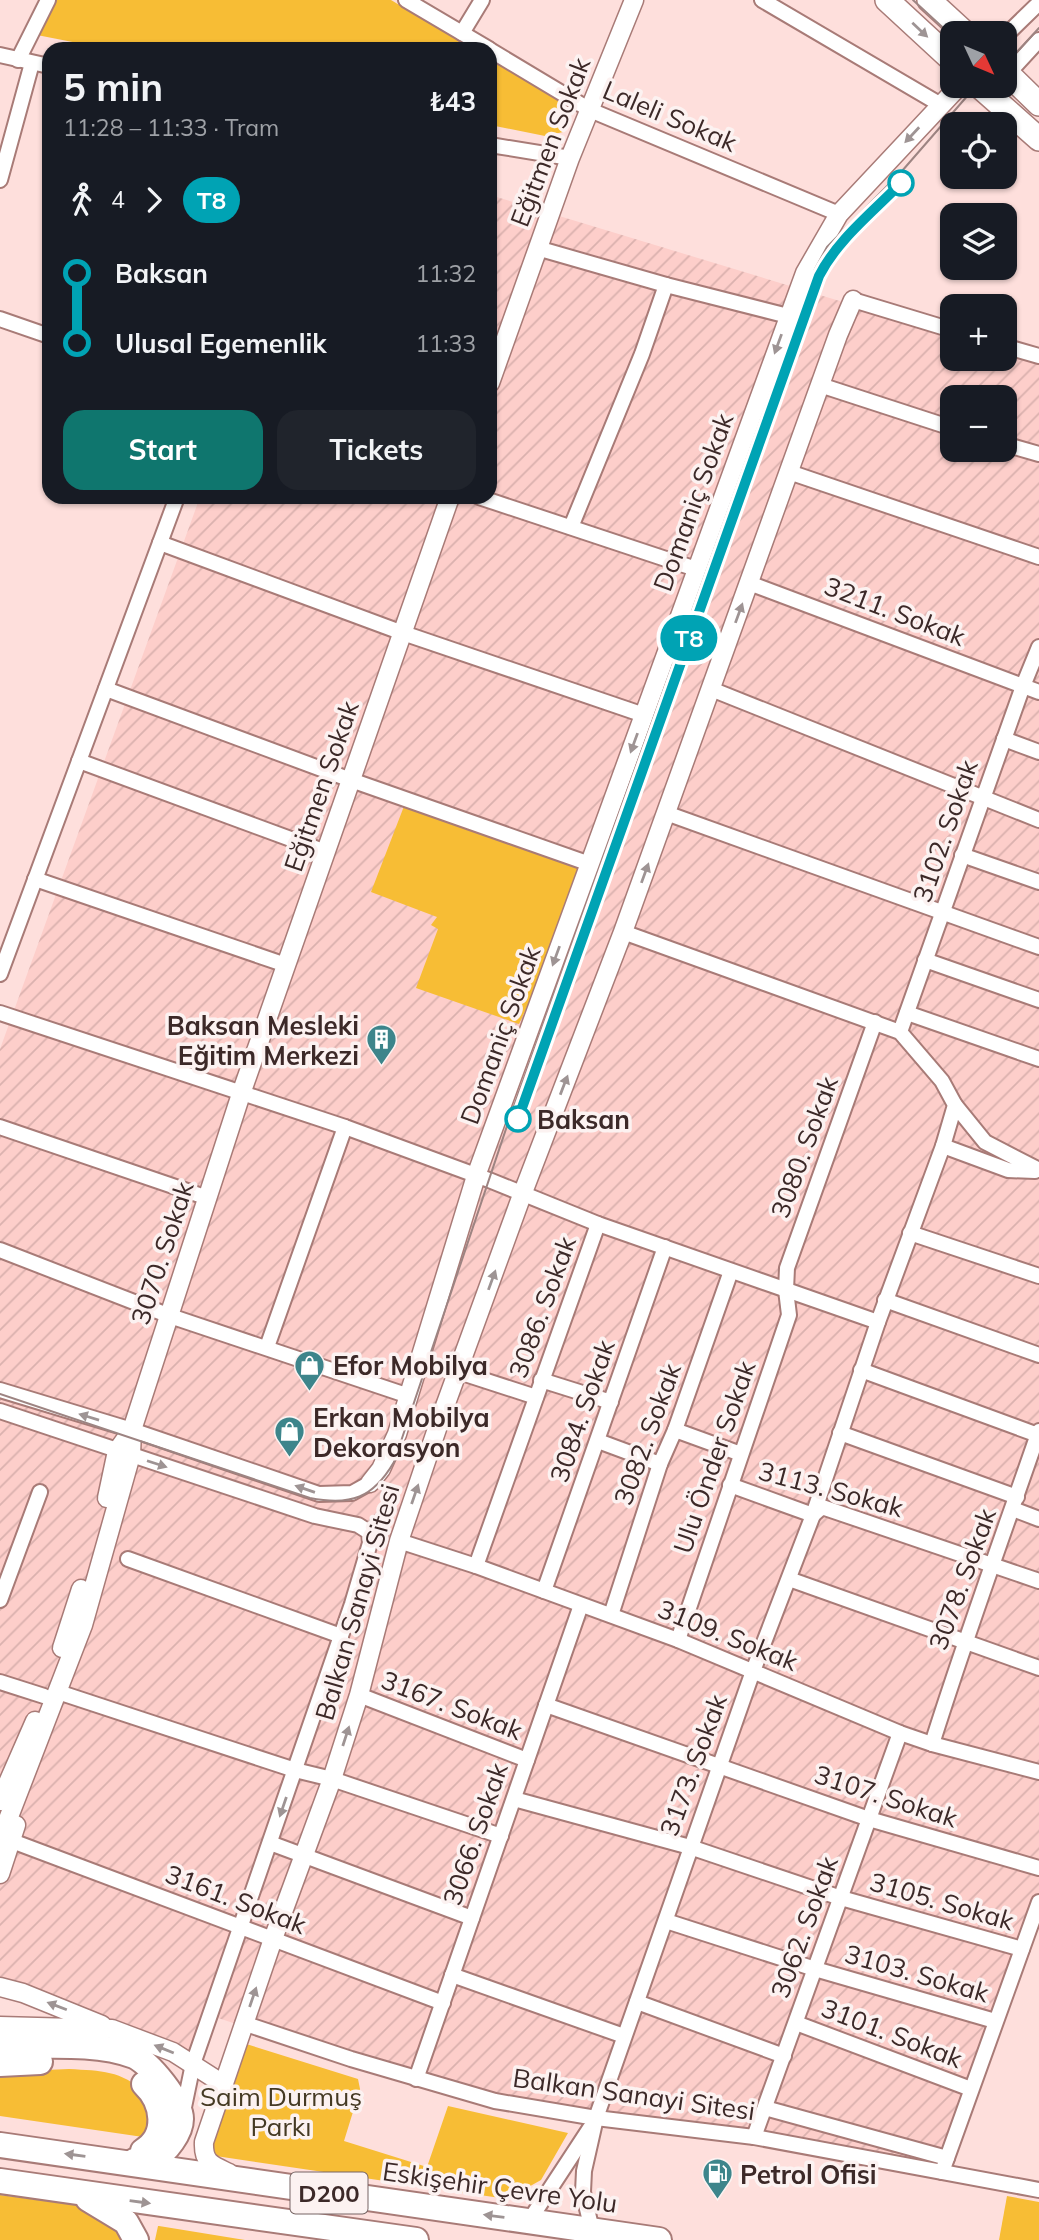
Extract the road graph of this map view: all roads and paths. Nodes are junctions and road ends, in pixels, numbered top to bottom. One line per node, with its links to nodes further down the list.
1 (48, 0): 18 (street)
2 (406, 0): 11 (street, Laleli Sokak)
3 (482, 0): 11 (street)
4 (634, 0): 25 (street, Eğitmen Sokak)
5 (762, 0): 24 (street)
6 (887, 0): 14 (main road, one-way to 14)
7 (929, 0): 9 (main road)
8 (1037, 2): 10 (street)
9 (952, 21)
10 (1017, 23)
11 (462, 33): 13 (street, Laleli Sokak)
12 (1039, 40): 17 (street)
13 (477, 42)
14 (940, 49)
15 (497, 54): 25 (street, Laleli Sokak)
16 (0, 55): 18 (street)
17 (1017, 61)
18 (25, 62): 19 (street); 29 (street)
19 (42, 65)
20 (1017, 92): 23 (main road)
21 (948, 98): 24 (street, Domaniç Sokak)
22 (1009, 98): 26 (main road)
23 (1039, 104)
24 (941, 105): 30 (street, Domaniç Sokak, one-way to 30)
25 (590, 110): 28 (street, Eğitmen Sokak); 30 (street, Laleli Sokak)
26 (1039, 139)
27 (497, 146): 28 (street)
28 (570, 158): 31 (street, Eğitmen Sokak)
29 (0, 180)
30 (839, 214): 34 (street, Domaniç Sokak)
31 (537, 248): 32 (street); 40 (street, Eğitmen Sokak)
32 (666, 285): 34 (street); 49 (street)
33 (853, 300): 36 (street); 41 (street, Balkan Sanayi Sitesi)
34 (788, 316): 52 (street, Domaniç Sokak, one-way to 52)
35 (0, 319): 37 (street)
36 (940, 326)
37 (42, 334)
38 (1017, 350): 39 (street)
39 (1039, 356)
40 (497, 363)
41 (820, 385): 42 (street); 45 (street, Balkan Sanayi Sitesi)
42 (940, 424)
43 (1017, 448): 44 (street)
44 (1039, 454)
45 (789, 472): 51 (street); 53 (street, Balkan Sanayi Sitesi)
46 (497, 503): 49 (street)
47 (174, 504): 50 (street)
48 (448, 504): 54 (street, Eğitmen Sokak)
49 (572, 527): 52 (street)
50 (160, 543): 54 (street); 57 (street)
51 (1039, 557)
52 (696, 569): 60 (street, Domaniç Sokak)
53 (749, 583): 56 (street, 3211. Sokak); 58 (street, Balkan Sanayi Sitesi, one-way to 53)
54 (402, 633): 60 (street); 64 (street, Eğitmen Sokak)
55 (1039, 648): 56 (street, 3102. Sokak)
56 (1023, 686): 59 (street, 3211. Sokak); 61 (street, 3102. Sokak)
57 (106, 689): 63 (street); 64 (street)
58 (711, 689): 65 (street); 66 (street, Balkan Sanayi Sitesi)
59 (1039, 692)
60 (645, 715): 70 (street, Domaniç Sokak, one-way to 70)
61 (1004, 739): 62 (street); 65 (street, 3102. Sokak)
62 (1039, 752)
63 (79, 761): 68 (street); 71 (street)
64 (351, 780): 68 (street, Eğitmen Sokak); 70 (street)
65 (983, 798): 67 (street); 69 (street, 3102. Sokak)
66 (666, 813): 73 (street); 74 (street, Balkan Sanayi Sitesi, one-way to 66)
67 (1039, 820)
68 (326, 852): 77 (street, Eğitmen Sokak)
69 (962, 856): 72 (street); 73 (street, 3102. Sokak)
70 (590, 864): 91 (street, Domaniç Sokak, one-way to 91)
71 (35, 879): 77 (street); 78 (street)
72 (1039, 883)
73 (943, 911): 75 (street); 76 (street, 3102. Sokak)
74 (623, 932): 82 (street); 92 (street, Balkan Sanayi Sitesi, one-way to 74)
75 (1039, 947)
76 (925, 960): 79 (street); 81 (street, 3102. Sokak)
77 (286, 965): 85 (street, Eğitmen Sokak)
78 (0, 974)
79 (1039, 1000)
80 (0, 1013): 85 (street)
81 (907, 1013): 83 (street, 3102. Sokak); 84 (street)
82 (874, 1022): 83 (street); 100 (street, 3080. Sokak)
83 (900, 1032): 86 (street)
84 (1039, 1059)
85 (242, 1091): 88 (street); 93 (street, 3070. Sokak)
86 (955, 1105): 89 (street, 3173. Sokak); 90 (street)
87 (0, 1127): 93 (street)
88 (345, 1127): 91 (street); 104 (street)
89 (943, 1146): 90 (street); 95 (street, 3173. Sokak)
90 (1039, 1171)
91 (476, 1176): 92 (street); 110 (street, Domaniç Sokak)
92 (522, 1195): 94 (street); 107 (street, Balkan Sanayi Sitesi, one-way to 92)
93 (208, 1198): 102 (street, 3070. Sokak)
94 (598, 1224): 96 (street); 108 (street, 3086. Sokak)
95 (910, 1233): 99 (street); 101 (street, 3173. Sokak)
96 (665, 1247): 98 (street); 112 (street, 3084. Sokak)
97 (0, 1250): 102 (street)
98 (731, 1271): 100 (street); 115 (street, 3082. Sokak)
99 (1039, 1276)
100 (786, 1290): 103 (street); 120 (street, Ulu Önder Sokak)
101 (886, 1300): 103 (street, 3173. Sokak); 105 (street)
102 (170, 1316): 104 (street); 114 (street, 3070. Sokak)
103 (878, 1322): 106 (street, 3173. Sokak)
104 (267, 1347): 110 (street)
105 (1039, 1355)
106 (861, 1370): 116 (street, 3173. Sokak); 117 (street)
107 (458, 1372): 111 (street); 129 (street, Balkan Sanayi Sitesi, one-way to 107)
108 (541, 1380): 111 (street, 3086. Sokak); 112 (street)
109 (0, 1390): 114 (street, one-way to 109)
110 (409, 1396): 123 (street, Domaniç Sokak)
111 (536, 1397): 132 (street, 3086. Sokak)
112 (611, 1402): 118 (street, 3084. Sokak)
113 (0, 1411): 119 (street)
114 (132, 1430): 119 (street, 3070. Sokak); 123 (street, one-way to 114)
115 (675, 1430): 120 (street); 122 (street, 3082. Sokak)
116 (840, 1433): 126 (street); 127 (street, 3173. Sokak)
117 (1038, 1433): 121 (street, 3078. Sokak)
118 (598, 1441): 122 (street); 135 (street, 3084. Sokak)
119 (124, 1453): 139 (street, one-way to 139); 145 (street, 3070. Sokak)
120 (741, 1454): 124 (street, Ulu Önder Sokak)
121 (1035, 1456): 126 (street, 3078. Sokak)
122 (660, 1464): 138 (street, 3082. Sokak)
123 (370, 1483)
124 (730, 1485): 127 (street, 3113. Sokak); 140 (street, Ulu Önder Sokak)
125 (40, 1492): 136 (street)
126 (1015, 1503): 128 (street); 131 (street, 3078. Sokak)
127 (813, 1515): 131 (street, 3113. Sokak); 133 (street, 3173. Sokak)
128 (1039, 1519)
129 (399, 1541): 132 (street, 3109. Sokak); 146 (street, Balkan Sanayi Sitesi)
130 (128, 1559): 139 (street)
131 (993, 1565): 134 (street, 3113. Sokak); 141 (street, 3078. Sokak)
132 (476, 1566): 135 (street, 3109. Sokak)
133 (789, 1579): 141 (street); 143 (street, 3173. Sokak)
134 (1039, 1581)
135 (544, 1591): 137 (street, 3109. Sokak)
136 (0, 1600)
137 (581, 1605): 138 (street, 3109. Sokak); 147 (street, 3066. Sokak)
138 (611, 1615): 140 (street, 3109. Sokak)
139 (341, 1636): 153 (street)
140 (678, 1640): 143 (street, 3109. Sokak)
141 (964, 1641): 142 (street); 150 (street, 3078. Sokak)
142 (1039, 1668)
143 (752, 1671): 148 (street, 3109. Sokak); 152 (street, 3173. Sokak)
144 (0, 1682): 145 (street)
145 (51, 1694): 149 (street); 153 (street); 161 (street)
146 (359, 1695): 151 (street, 3167. Sokak); 156 (street, Balkan Sanayi Sitesi, one-way to 146)
147 (546, 1705): 151 (street, 3066. Sokak); 152 (street, 3107. Sokak)
148 (900, 1733): 150 (street, 3109. Sokak); 159 (street, 3062. Sokak)
149 (28, 1737): 154 (street); 158 (street)
150 (932, 1744): 155 (street, 3109. Sokak)
151 (527, 1760): 157 (street, 3066. Sokak)
152 (720, 1766): 159 (street, 3107. Sokak); 163 (street, 3173. Sokak)
153 (295, 1770): 156 (street); 162 (street, one-way to 162)
154 (0, 1772)
155 (1039, 1772)
156 (332, 1779): 160 (street); 164 (street, Balkan Sanayi Sitesi)
157 (514, 1798): 160 (street, 3066. Sokak); 163 (street, 3105. Sokak)
158 (0, 1801)
159 (869, 1819): 165 (street, 3107. Sokak); 167 (street, 3062. Sokak)
160 (500, 1836): 169 (street, 3066. Sokak)
161 (6, 1841): 166 (street); 171 (street, 3161. Sokak)
162 (270, 1843): 164 (street); 171 (street)
163 (690, 1847): 167 (street, 3105. Sokak); 170 (street, 3173. Sokak)
164 (304, 1858): 169 (street); 172 (street, Balkan Sanayi Sitesi)
165 (1039, 1868)
166 (0, 1874)
167 (841, 1898): 173 (street, 3105. Sokak); 174 (street, 3062. Sokak)
168 (1039, 1902): 173 (street)
169 (472, 1918): 175 (street, 3066. Sokak)
170 (666, 1921): 174 (street, 3103. Sokak); 177 (street, 3173. Sokak)
171 (240, 1927): 172 (street, 3161. Sokak); 187 (street)
172 (272, 1939): 178 (street, 3161. Sokak); 180 (street, Balkan Sanayi Sitesi, one-way to 172)
173 (1022, 1949): 179 (street)
174 (815, 1969): 179 (street, 3103. Sokak); 181 (street, 3062. Sokak)
175 (452, 1975): 178 (street, 3066. Sokak); 184 (street)
176 (0, 1987): 183 (street, one-way to 176)
177 (637, 2002): 184 (street, 3173. Sokak); 186 (street)
178 (443, 2003): 189 (street, 3066. Sokak)
179 (995, 2021): 191 (street)
180 (243, 2023): 189 (street, Balkan Sanayi Sitesi); 190 (street, Balkan Sanayi Sitesi)
181 (796, 2023): 186 (street, 3062. Sokak); 191 (street, 3101. Sokak)
182 (0, 2026): 183 (street)
183 (112, 2029): 187 (street, one-way to 183)
184 (624, 2036): 193 (street, 3173. Sokak)
185 (0, 2046): 194 (highway)
186 (784, 2056): 192 (street, 3062. Sokak)
187 (193, 2063): 190 (street); 194 (street)
188 (0, 2064): 197 (highway)
189 (416, 2079): 193 (street, Balkan Sanayi Sitesi)
190 (223, 2084): 199 (street, Balkan Sanayi Sitesi)
191 (971, 2089): 198 (street)
192 (765, 2108): 195 (street, 3062. Sokak); 198 (street)
193 (596, 2118): 195 (street, Balkan Sanayi Sitesi); 203 (street); 204 (street, 3173. Sokak)
194 (181, 2119): 197 (highway)
195 (754, 2137): 198 (street, Balkan Sanayi Sitesi)
196 (0, 2145): 197 (highway, Eskişehir Çevre Yolu / D200, one-way to 196)
197 (120, 2161): 199 (highway, Eskişehir Çevre Yolu / D200)
198 (945, 2165): 201 (street)
199 (245, 2179): 203 (highway, Eskişehir Çevre Yolu / D200, one-way to 199)
200 (0, 2181): 202 (highway, D200)
201 (1037, 2186)
202 (79, 2193): 205 (highway); 206 (highway, D200, one-way to 206)
203 (529, 2221): 204 (highway, Eskişehir Çevre Yolu / D200)
204 (592, 2230): 207 (highway, Eskişehir Çevre Yolu / D200)
205 (136, 2240)
206 (416, 2240)
207 (659, 2240)

